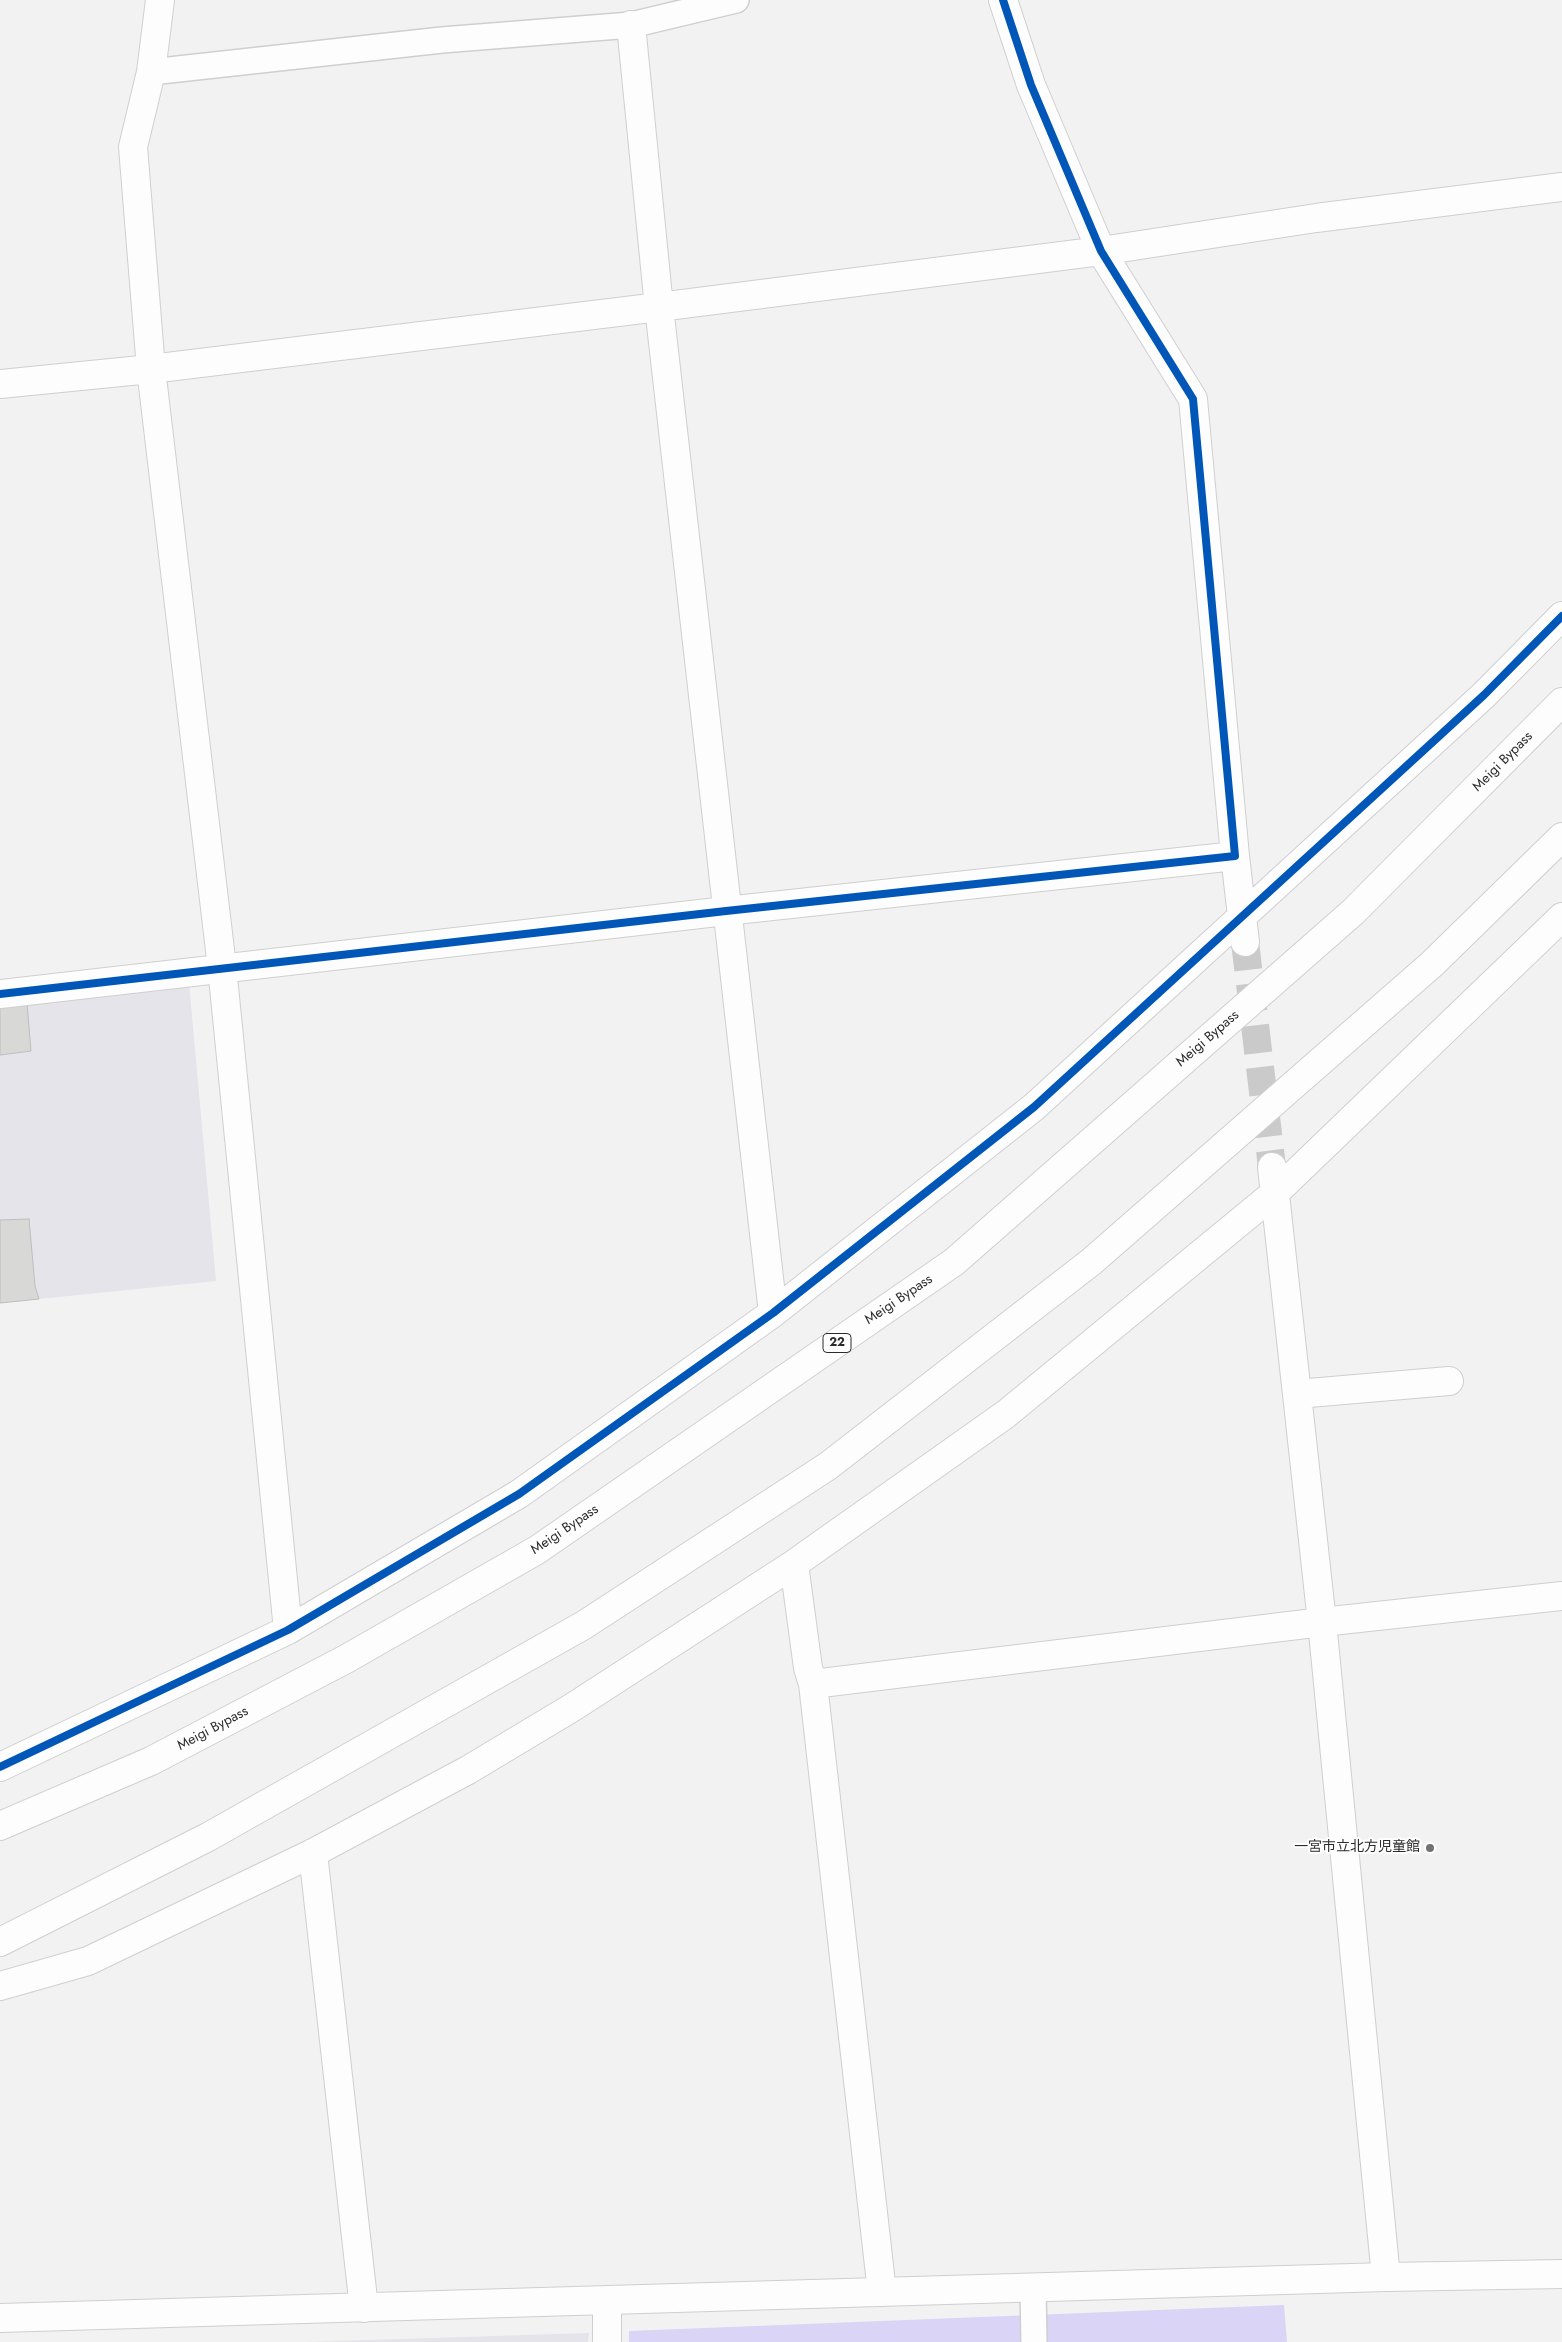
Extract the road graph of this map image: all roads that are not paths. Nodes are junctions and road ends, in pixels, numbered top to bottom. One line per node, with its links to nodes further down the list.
1 (160, 0): 5 (main road)
2 (736, 0): 4 (lane)
3 (1003, 0): 7 (main road)
4 (631, 25): 5 (lane); 8 (main road)
5 (151, 72): 9 (main road)
6 (1562, 188): 7 (main road)
7 (1101, 251): 8 (main road); 14 (main road)
8 (659, 307): 9 (main road); 15 (main road)
9 (151, 369): 10 (main road); 18 (main road)
10 (0, 384)
11 (1562, 616): 17 (main road)
12 (1562, 702): 30 (main road, Meigi Bypass / 22)
13 (1562, 837): 32 (main road)
14 (1235, 856): 15 (main road); 17 (main road)
15 (726, 911): 18 (main road); 21 (main road)
16 (1562, 917): 20 (main road)
17 (1243, 929): 21 (main road)
18 (222, 967): 19 (main road); 27 (main road)
19 (0, 994)
20 (1274, 1180): 23 (main road); 24 (main road)
21 (773, 1313): 27 (main road)
22 (1449, 1381): 23 (main road)
23 (1298, 1394): 26 (main road)
24 (794, 1564): 28 (main road); 31 (main road)
25 (1562, 1596): 26 (main road)
26 (1322, 1622): 28 (main road); 35 (main road)
27 (288, 1630): 29 (main road)
28 (813, 1684): 37 (main road)
29 (0, 1766)
30 (0, 1826)
31 (313, 1853): 33 (main road); 39 (main road)
32 (0, 1942)
33 (0, 1986)
34 (1562, 2274): 35 (main road)
35 (1386, 2277): 36 (main road)
36 (1033, 2287): 37 (main road); 42 (lane)
37 (882, 2292): 38 (main road)
38 (607, 2301): 39 (main road); 41 (main road)
39 (364, 2308): 40 (main road)
40 (0, 2318)
41 (606, 2342)
42 (1034, 2342)

